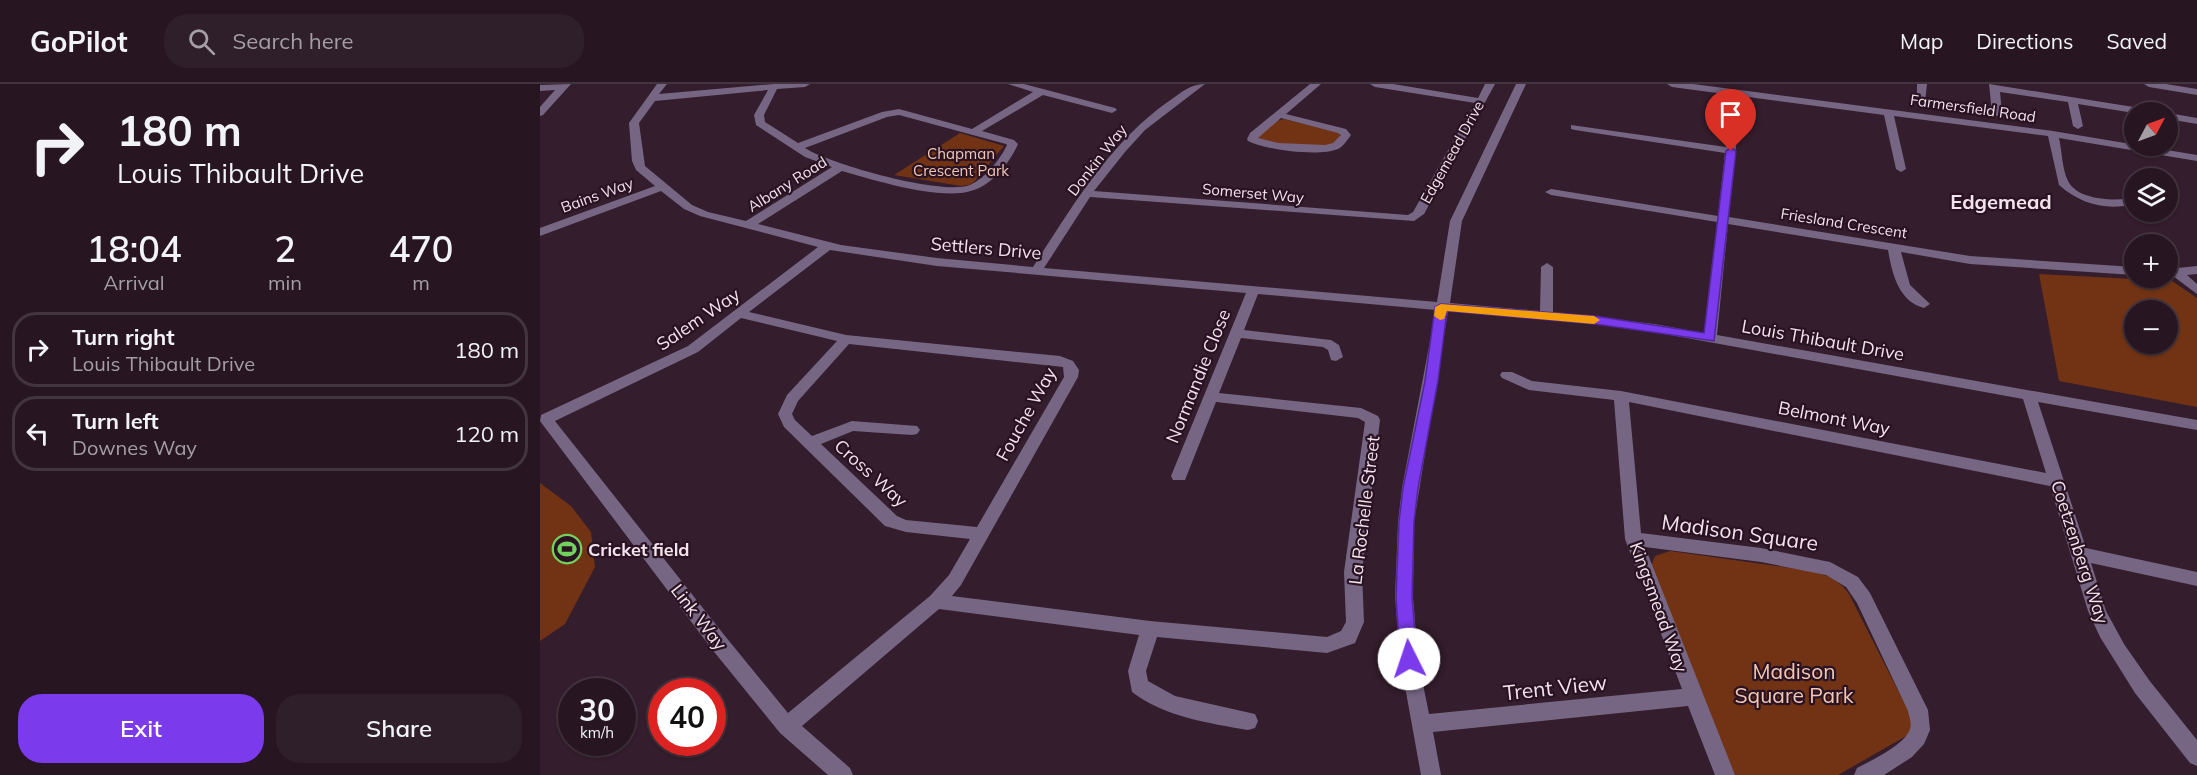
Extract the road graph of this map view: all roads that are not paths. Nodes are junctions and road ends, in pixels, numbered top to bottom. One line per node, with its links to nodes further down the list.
1 (662, 84): 19 (street, Settlers Drive)
2 (805, 84): 14 (street)
3 (1013, 84): 17 (street)
4 (1200, 84): 42 (street, Donkin Way)
5 (1316, 84): 28 (street)
6 (1375, 84): 22 (street)
7 (1490, 84): 22 (street, Edgemead Drive)
8 (1521, 84): 59 (street, Edgemead Drive)
9 (1672, 84): 18 (street, Farmersfield Road)
10 (1922, 84): 20 (street)
11 (2149, 84): 16 (street)
12 (564, 85): 15 (street); 26 (street)
13 (1995, 86): 21 (street); 27 (street)
14 (774, 87): 19 (street); 35 (street, Albany Road)
15 (540, 88)
16 (2197, 92)
17 (1039, 93): 24 (street); 33 (street)
18 (1737, 93): 25 (street, Farmersfield Road); 36 (street)
19 (651, 98): 40 (street, Settlers Drive)
20 (1922, 100)
21 (2072, 100): 23 (street); 31 (street)
22 (1481, 101): 44 (street, Edgemead Drive)
23 (2124, 108)
24 (1112, 110)
25 (1888, 112): 34 (street, Farmersfield Road); 39 (street)
26 (540, 113)
27 (1997, 113)
28 (1280, 115): 28 (street)
29 (2178, 118): 30 (street)
30 (2197, 121)
31 (2078, 126)
32 (1575, 127): 36 (street)
33 (973, 132): 35 (street); 38 (street, Albany Road)
34 (2053, 134): 37 (street, Farmersfield Road); 43 (street)
35 (797, 147): 38 (street, Albany Road)
36 (1731, 151): 45 (street)
37 (2197, 158)
38 (842, 166): 46 (street, Albany Road)
39 (1902, 169)
40 (664, 186): 46 (street, Settlers Drive); 47 (street, Bains Way)
41 (1551, 192): 45 (street, Friesland Crescent)
42 (1089, 194): 44 (street, Somerset Way); 53 (street, Donkin Way)
43 (2124, 203)
44 (1414, 218)
45 (1723, 220): 49 (street, Friesland Crescent); 63 (street)
46 (747, 226): 48 (street, Settlers Drive)
47 (540, 232)
48 (827, 246): 53 (street, Settlers Drive); 60 (street, Salem Way)
49 (1894, 248): 51 (street, Friesland Crescent); 58 (street)
50 (1547, 267): 61 (street)
51 (2124, 270)
52 (2197, 270): 54 (street)
53 (1036, 271): 57 (street, Settlers Drive)
54 (2178, 272)
55 (2178, 277): 56 (street)
56 (2197, 290)
57 (1253, 291): 59 (street, Settlers Drive); 62 (street, Normandie Close)
58 (1924, 304)
59 (1441, 307): 61 (street, Louis Thibault Drive); 84 (street, Edgemead Drive)
60 (740, 314): 64 (street, Fouche Way); 70 (street, Salem Way)
61 (1546, 315): 63 (street, Louis Thibault Drive)
62 (1236, 333): 65 (street); 69 (street, Normandie Close)
63 (1710, 338): 68 (street, Louis Thibault Drive)
64 (846, 339): 73 (street, Cross Way); 76 (street, Fouche Way)
65 (1336, 357)
66 (1507, 375): 67 (street, Belmont Way)
67 (1613, 394): 75 (street, Belmont Way); 77 (street, Kingsmead Way)
68 (2029, 395): 71 (street, Louis Thibault Drive); 75 (street, Coetzenberg Way)
69 (1210, 397): 74 (street, Normandie Close); 81 (street, La Rochelle Street)
70 (546, 419): 85 (street, Link Way)
71 (2197, 425)
72 (912, 430): 73 (street, Cross Way)
73 (809, 442): 76 (street, Cross Way)
74 (1179, 476)
75 (2056, 481): 78 (street, Coetzenberg Way)
76 (981, 534): 80 (street, Fouche Way)
77 (1633, 539): 82 (street, Kingsmead Way); 90 (street, Madison Square)
78 (2079, 554): 79 (street); 86 (street, Coetzenberg Way)
79 (2197, 579)
80 (936, 601): 81 (street, La Rochelle Street); 85 (street, Fouche Way)
81 (1150, 629): 83 (street)
82 (1693, 698): 84 (street, Trent View); 89 (street, Kingsmead Way)
83 (1248, 721)
84 (1421, 724): 88 (street, Edgemead Drive)
85 (787, 726): 87 (street, Link Way)
86 (2197, 756)
87 (843, 775)
88 (1431, 775)
89 (1725, 775)
90 (1864, 775)

